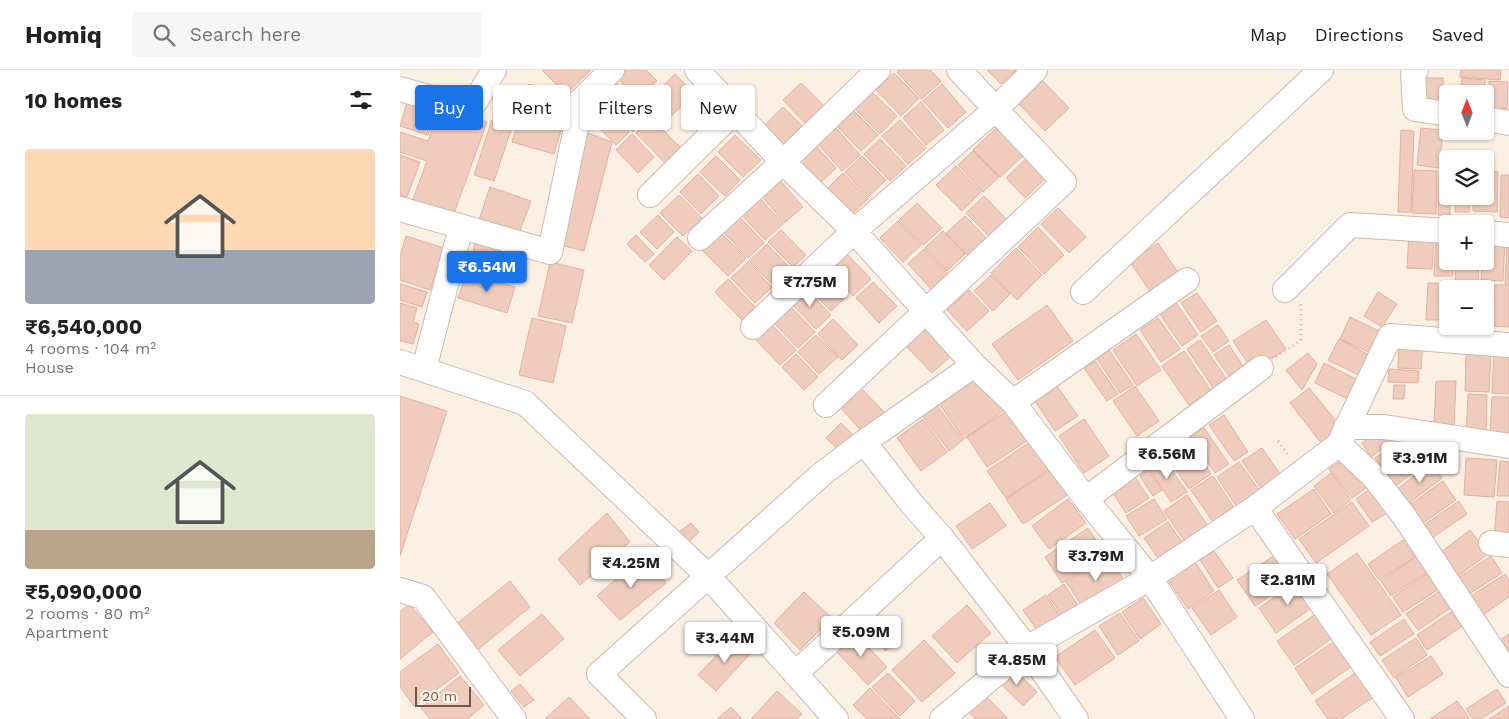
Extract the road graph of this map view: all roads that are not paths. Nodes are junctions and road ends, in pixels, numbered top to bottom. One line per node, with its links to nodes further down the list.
1 (494, 70): 10 (street)
2 (612, 70): 20 (street)
3 (697, 70): 9 (street)
4 (878, 70): 17 (street)
5 (959, 70): 11 (street)
6 (1035, 70): 11 (street)
7 (1321, 70): 27 (street)
8 (1416, 70): 12 (street)
9 (712, 85)
10 (400, 88)
11 (996, 109): 22 (street); 29 (street)
12 (1439, 113)
13 (1494, 120): 14 (street)
14 (1509, 123)
15 (716, 130): 18 (street)
16 (754, 130): 17 (street)
17 (783, 162): 22 (street); 25 (street)
18 (650, 195)
19 (400, 209): 20 (street)
20 (461, 227): 35 (street)
21 (1439, 230): 28 (street)
22 (854, 231): 29 (street); 30 (street)
23 (1494, 234): 24 (street)
24 (1509, 235)
25 (700, 238)
26 (1186, 280): 36 (street)
27 (1082, 292)
28 (1293, 296)
29 (927, 311): 33 (street); 37 (street)
30 (753, 327)
31 (1509, 345): 38 (street)
32 (400, 362): 35 (street)
33 (974, 365): 36 (street); 39 (street)
34 (1261, 368): 41 (street)
35 (424, 369): 44 (street)
36 (1013, 402): 41 (street)
37 (826, 405)
38 (1342, 436): 40 (street); 42 (street); 49 (street)
39 (864, 442): 43 (street); 44 (street)
40 (1509, 446)
41 (1086, 499): 45 (street)
42 (1255, 508): 45 (street); 56 (street)
43 (942, 538): 47 (street); 48 (street)
44 (708, 576): 48 (street); 51 (street)
45 (1150, 578): 47 (street); 55 (street)
46 (400, 590): 50 (street)
47 (1027, 648): 53 (street); 54 (street)
48 (795, 674): 52 (street)
49 (1509, 675)
50 (514, 719)
51 (644, 719)
52 (836, 719)
53 (942, 719)
54 (1076, 719)
55 (1242, 719)
56 (1402, 719)

